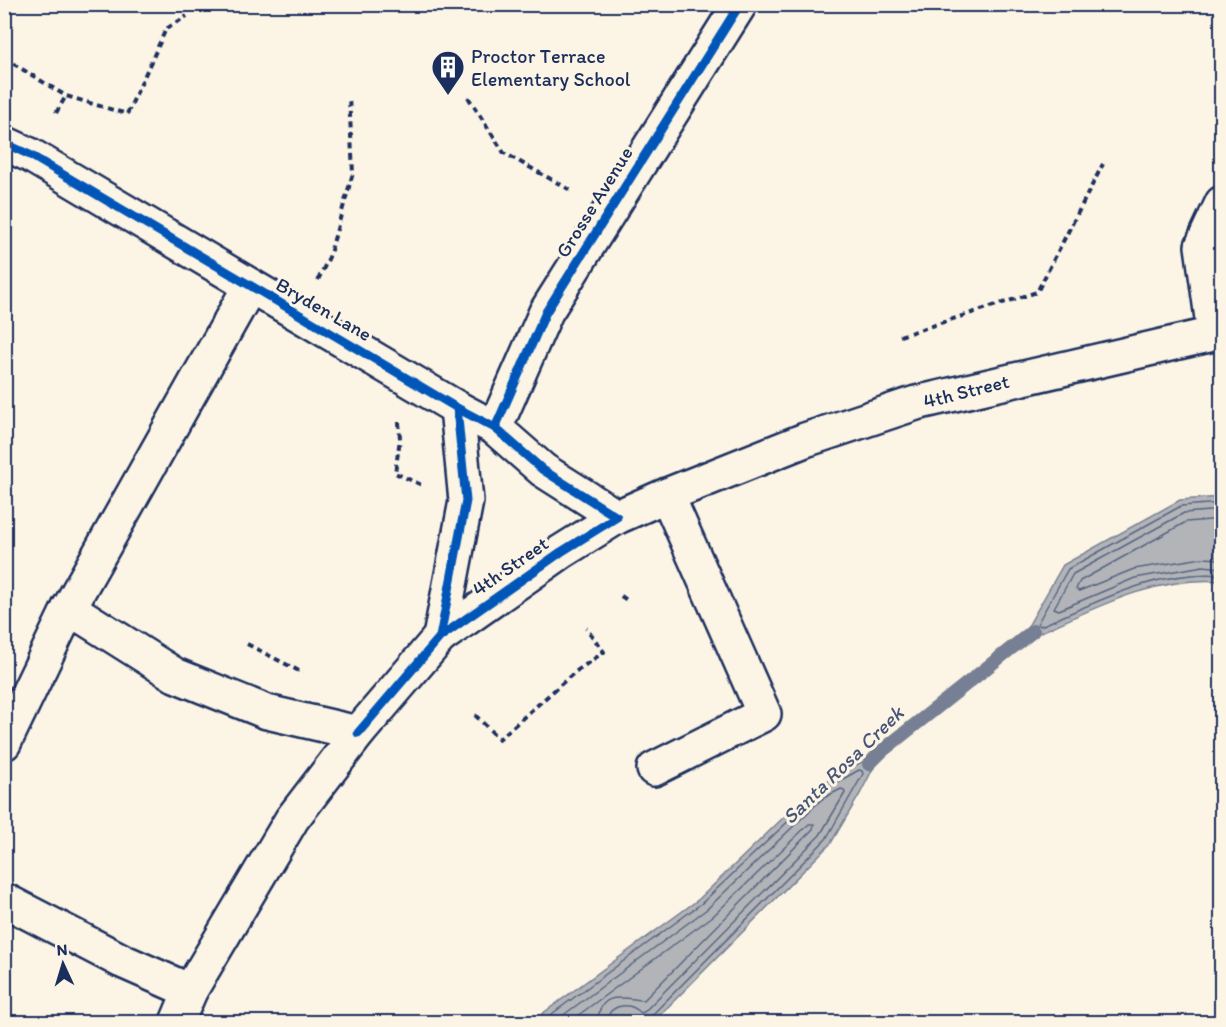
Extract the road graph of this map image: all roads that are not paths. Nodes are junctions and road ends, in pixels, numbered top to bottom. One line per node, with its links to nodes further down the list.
1 (740, 4): 7 (street, Grosse Avenue)
2 (4, 143): 4 (street, Bryden Lane)
3 (1221, 203): 5 (street)
4 (250, 286): 6 (street, Bryden Lane); 10 (street)
5 (1218, 333): 8 (street, 4th Street)
6 (457, 408): 7 (street, Bryden Lane); 11 (street)
7 (495, 428): 9 (street, Bryden Lane)
8 (667, 495): 9 (street, 4th Street); 14 (street)
9 (617, 517): 11 (street, 4th Street)
10 (69, 608): 12 (street); 13 (street)
11 (440, 637): 12 (street, 4th Street)
12 (358, 733): 16 (street, 4th Street)
13 (4, 743)
14 (654, 769)
15 (4, 900): 16 (street)
16 (190, 991): 17 (street, 4th Street)
17 (177, 1023)

